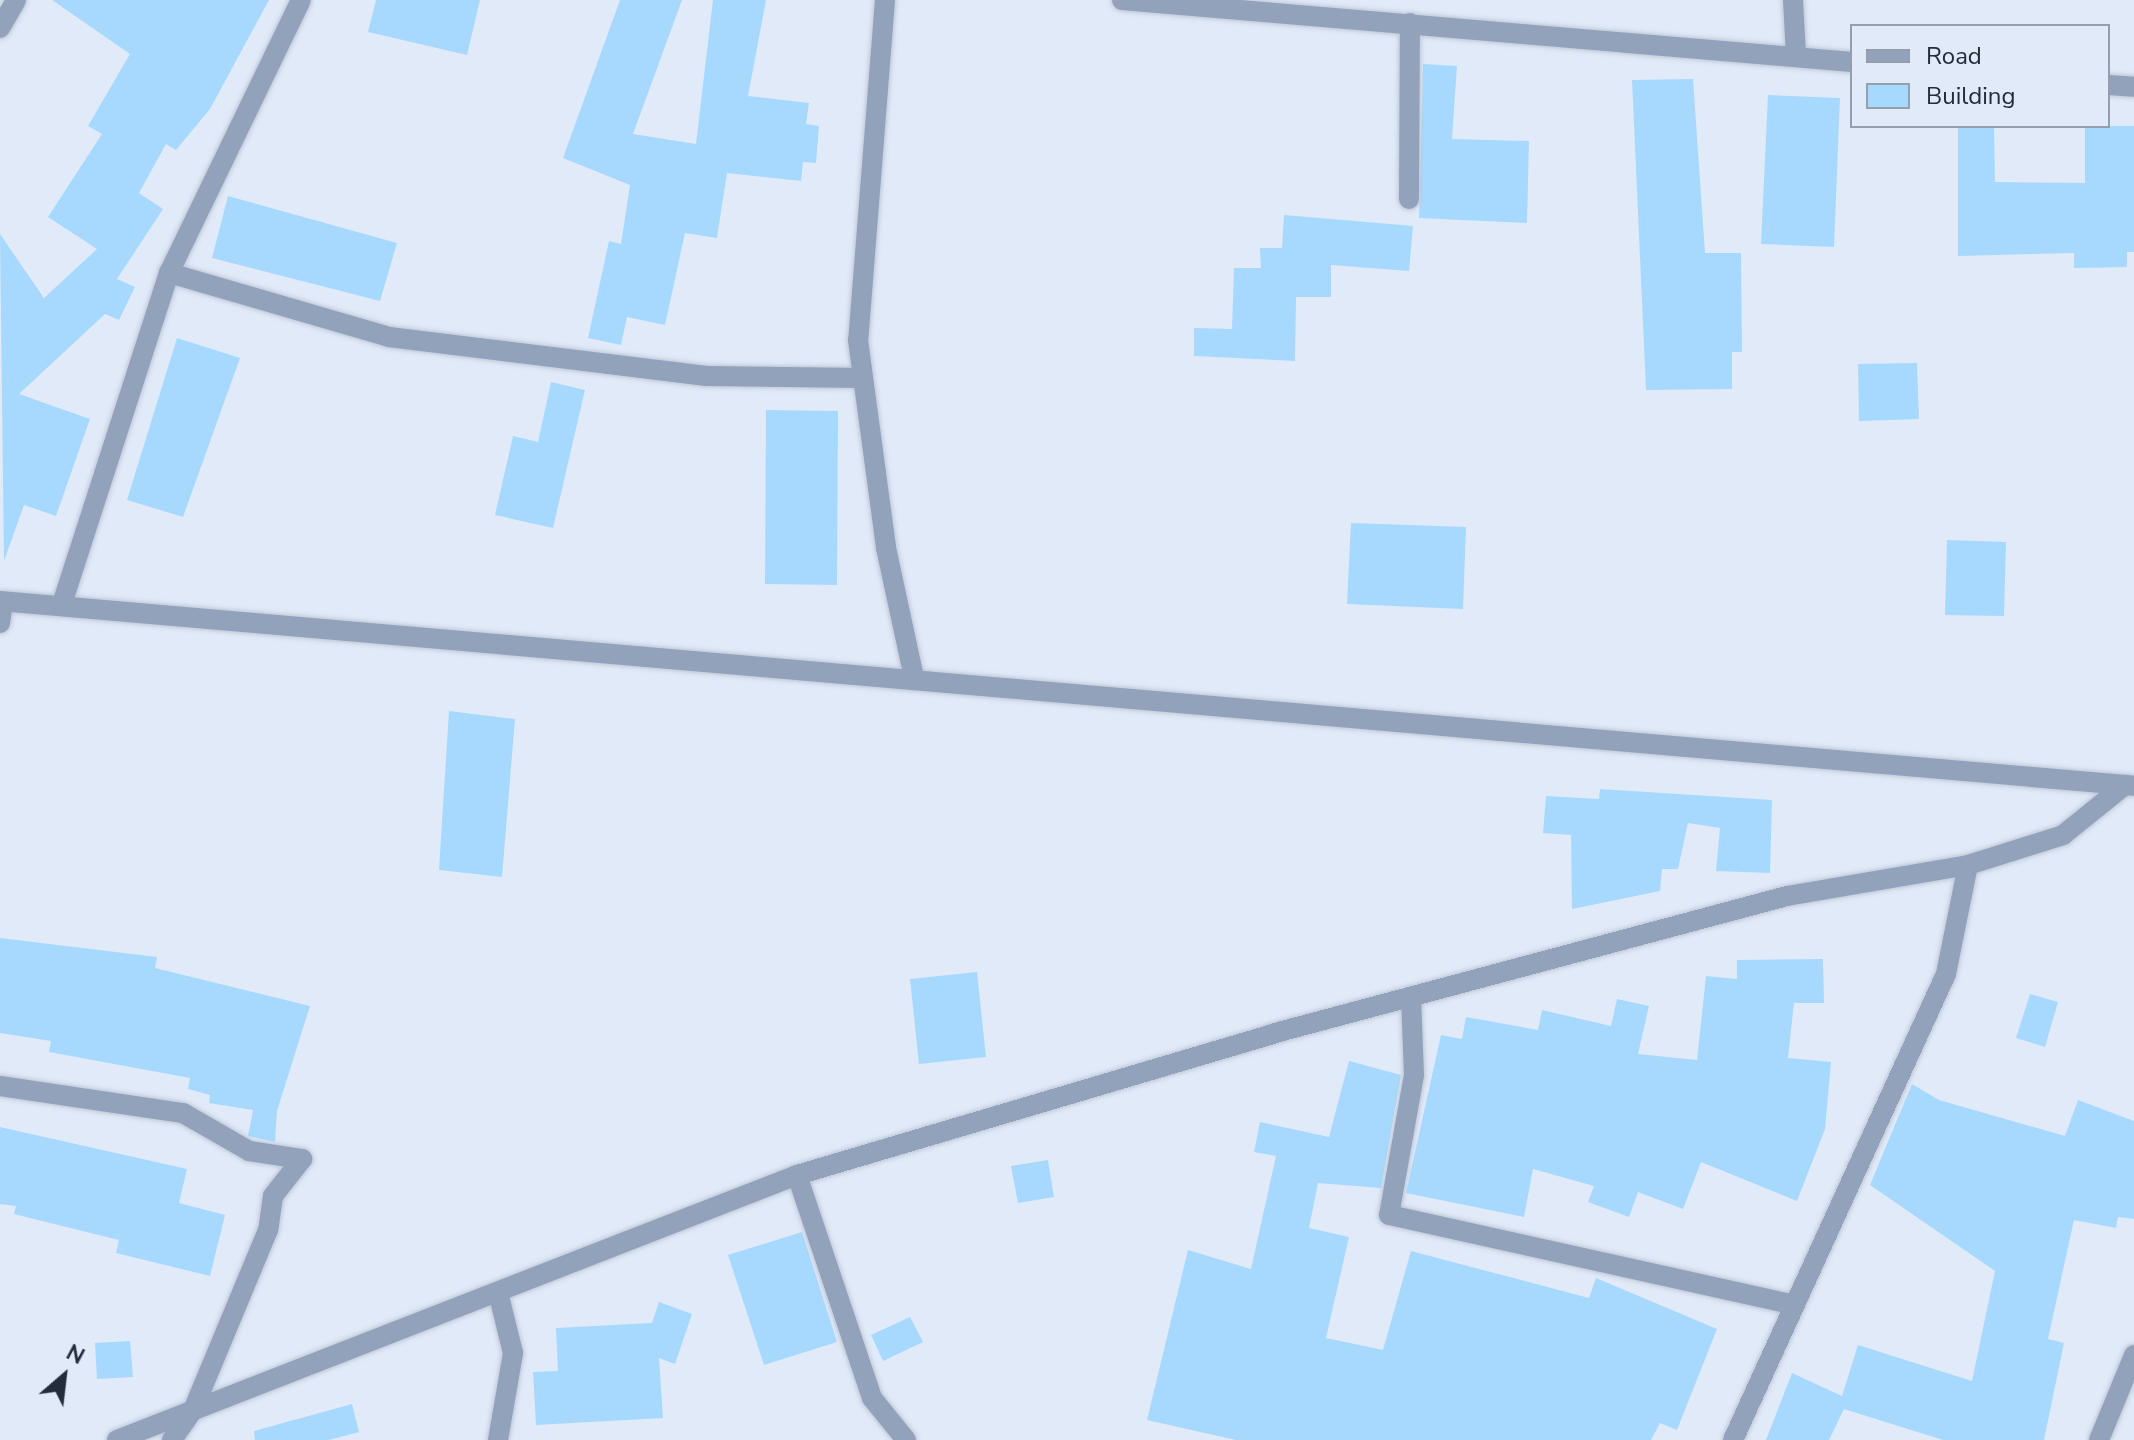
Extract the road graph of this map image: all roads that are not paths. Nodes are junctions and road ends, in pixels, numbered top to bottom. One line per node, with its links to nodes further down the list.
1 (16, 0): 8 (street)
2 (301, 0): 14 (street)
3 (885, 0): 15 (street)
4 (1122, 0): 6 (street)
5 (1793, 0): 9 (street)
6 (1374, 10): 7 (street)
7 (1410, 23): 9 (street); 13 (street)
8 (0, 28)
9 (1796, 56): 10 (street)
10 (1850, 62)
11 (2110, 85): 12 (street)
12 (2134, 87)
13 (1409, 199)
14 (169, 273): 15 (street); 17 (street)
15 (863, 378): 19 (street)
16 (1, 602): 17 (street); 18 (street)
17 (62, 604): 19 (street)
18 (0, 623)
19 (914, 678): 20 (street)
20 (2130, 786): 21 (street)
21 (1968, 865): 22 (street); 26 (street)
22 (1411, 997): 24 (street); 26 (street)
23 (0, 1086): 28 (street)
24 (797, 1175): 25 (street); 32 (street)
25 (498, 1292): 28 (street); 31 (street)
26 (1792, 1304): 33 (street)
27 (2134, 1355): 34 (street)
28 (193, 1410): 29 (street); 30 (street)
29 (117, 1440)
30 (172, 1440)
31 (498, 1440)
32 (906, 1440)
33 (1733, 1440)
34 (2099, 1440)

